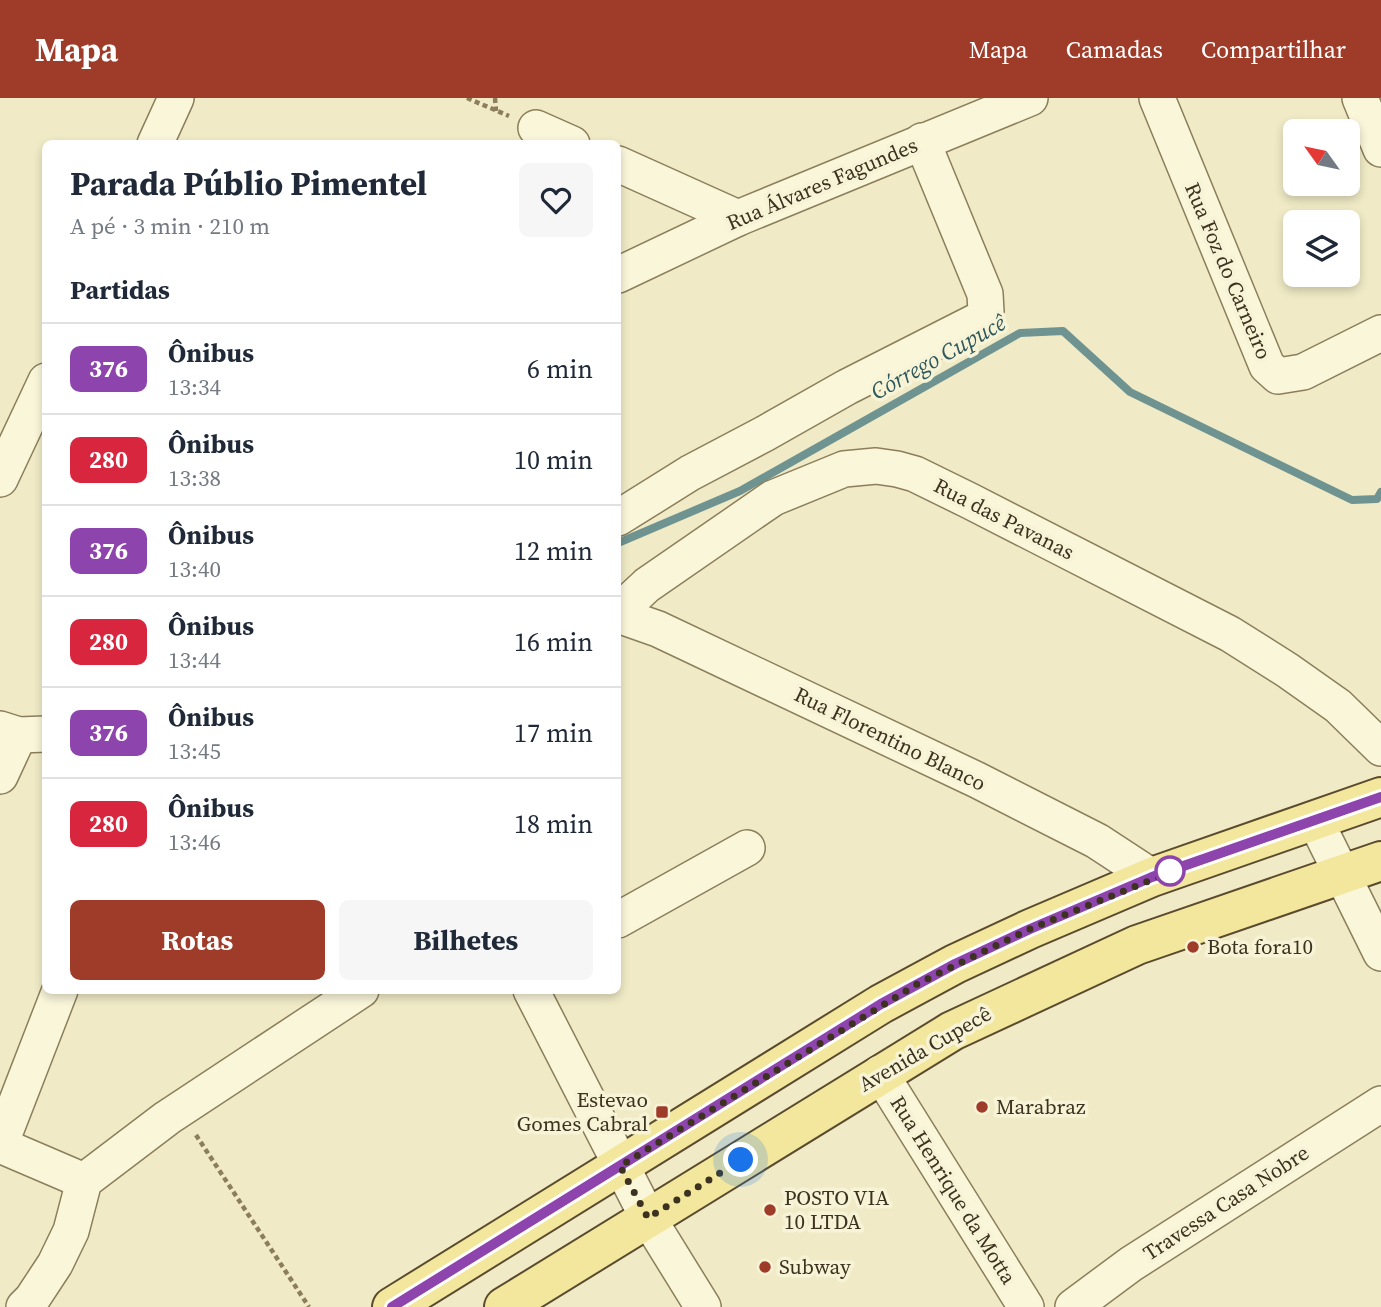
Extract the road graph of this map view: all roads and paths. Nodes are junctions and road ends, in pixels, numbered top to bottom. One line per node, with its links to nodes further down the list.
1 (176, 98): 9 (street)
2 (467, 98): 7 (path)
3 (495, 98): 7 (path)
4 (1030, 98): 11 (street, Rua Álvares Fagundes)
5 (1157, 98): 16 (street, Rua Foz do Carneiro)
6 (1360, 98): 12 (street)
7 (496, 111): 8 (path)
8 (536, 128): 10 (street)
9 (157, 140)
10 (563, 140)
11 (922, 141): 14 (street, Rua Álvares Fagundes); 19 (street)
12 (1381, 149)
13 (621, 165): 14 (street)
14 (738, 218): 15 (street, Rua Álvares Fagundes)
15 (621, 274)
16 (1381, 333)
17 (42, 390): 18 (street)
18 (0, 479)
19 (621, 516)
20 (621, 614): 23 (street, Rua das Pavanas)
21 (621, 618): 30 (street, Rua Florentino Blanco)
22 (22, 732): 24 (street)
23 (1381, 748)
24 (0, 776)
25 (1381, 797): 26 (main road)
26 (1316, 822): 29 (street); 30 (main road)
27 (747, 848): 31 (street)
28 (1381, 861): 29 (main road, Avenida Cupecê)
29 (1343, 875): 32 (street); 36 (main road, Avenida Cupecê)
30 (1152, 877): 40 (main road)
31 (621, 918)
32 (1381, 953)
33 (58, 994): 39 (street)
34 (355, 994): 38 (street)
35 (533, 994): 40 (street)
36 (880, 1073): 42 (main road, Avenida Cupecê); 48 (street, Rua Henrique da Motta)
37 (1381, 1104): 49 (street, Travessa Casa Nobre)
38 (180, 1110): 41 (street); 44 (path)
39 (0, 1145): 41 (street)
40 (620, 1166): 42 (street); 45 (main road)
41 (84, 1181): 43 (street)
42 (648, 1218): 46 (main road, Avenida Cupecê); 47 (street)
43 (24, 1307)
44 (309, 1307)
45 (392, 1307)
46 (504, 1307)
47 (703, 1307)
48 (1026, 1307)
49 (1073, 1307)

